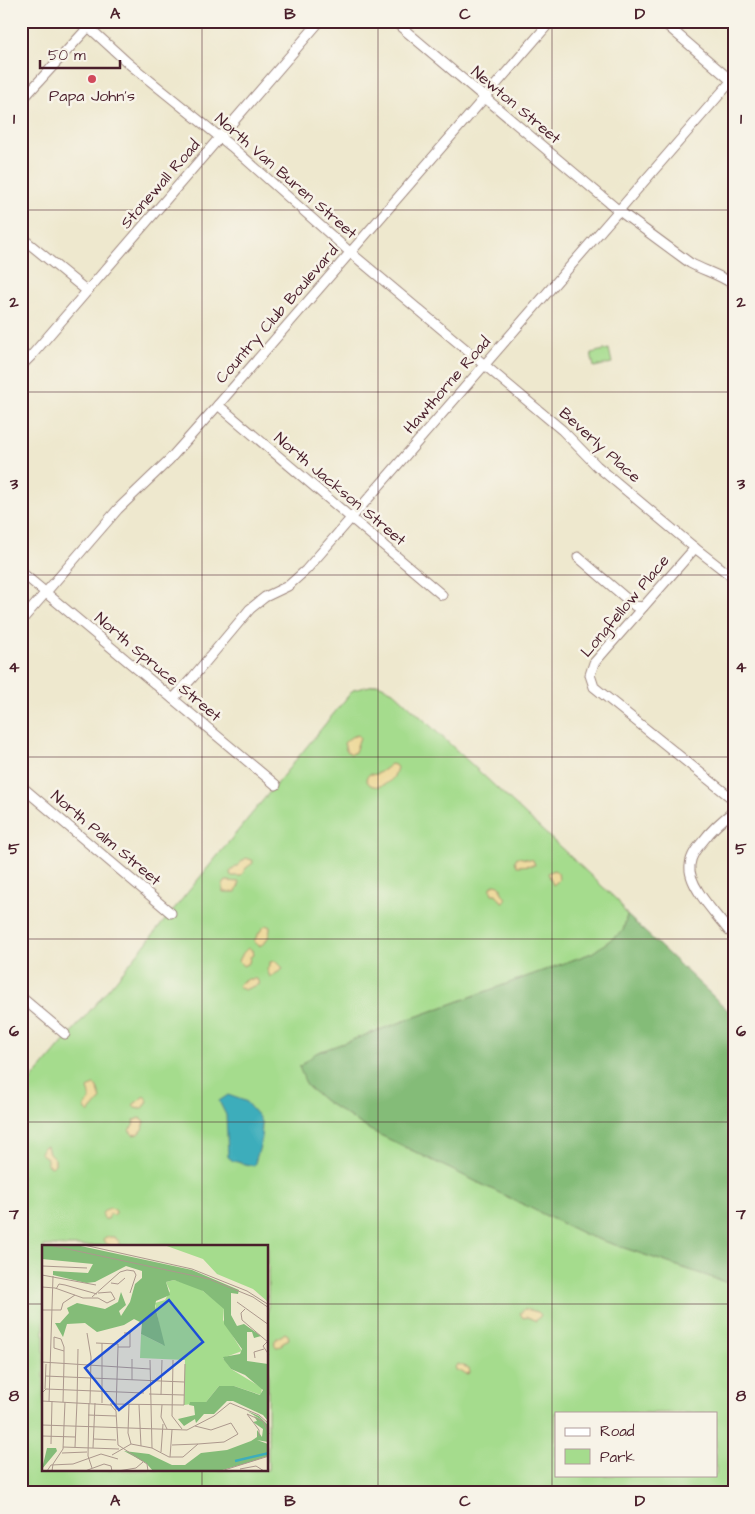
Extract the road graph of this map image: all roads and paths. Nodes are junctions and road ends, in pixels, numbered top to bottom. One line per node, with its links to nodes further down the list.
1 (320, 21): 9 (street, Stonewall Road)
2 (394, 21): 7 (street, Newton Street)
3 (551, 21): 7 (street, Country Club Boulevard)
4 (662, 21): 6 (street)
5 (89, 23): 8 (street); 9 (street, North Van Buren Street)
6 (733, 81): 10 (street, Hawthorne Road)
7 (484, 99): 10 (street, Newton Street); 12 (street, Country Club Boulevard)
8 (21, 100)
9 (219, 138): 12 (street, North Van Buren Street); 14 (street, Stonewall Road)
10 (618, 210): 13 (street); 15 (street, Hawthorne Road)
11 (21, 237): 14 (street)
12 (350, 253): 15 (street, North Van Buren Street); 17 (street, Country Club Boulevard)
13 (734, 285)
14 (87, 291): 16 (street, Stonewall Road)
15 (485, 364): 18 (street, Hawthorne Road); 19 (street, Beverly Place)
16 (21, 366)
17 (218, 405): 18 (street, North Jackson Street); 23 (street, Country Club Boulevard)
18 (352, 518): 24 (street, North Jackson Street); 27 (street, Hawthorne Road)
19 (694, 548): 22 (street, Beverly Place); 25 (street, Longfellow Place)
20 (578, 557): 25 (street)
21 (21, 572): 23 (street, North Spruce Street)
22 (734, 573)
23 (46, 593): 26 (street, Country Club Boulevard); 27 (street, North Spruce Street)
24 (442, 595)
25 (643, 607): 30 (street, Longfellow Place)
26 (21, 621)
27 (173, 699): 28 (street, North Spruce Street)
28 (276, 785)
29 (21, 786): 32 (street, North Palm Street)
30 (734, 800)
31 (734, 811): 33 (street)
32 (171, 913)
33 (734, 934)
34 (21, 997): 35 (street)
35 (65, 1034)

